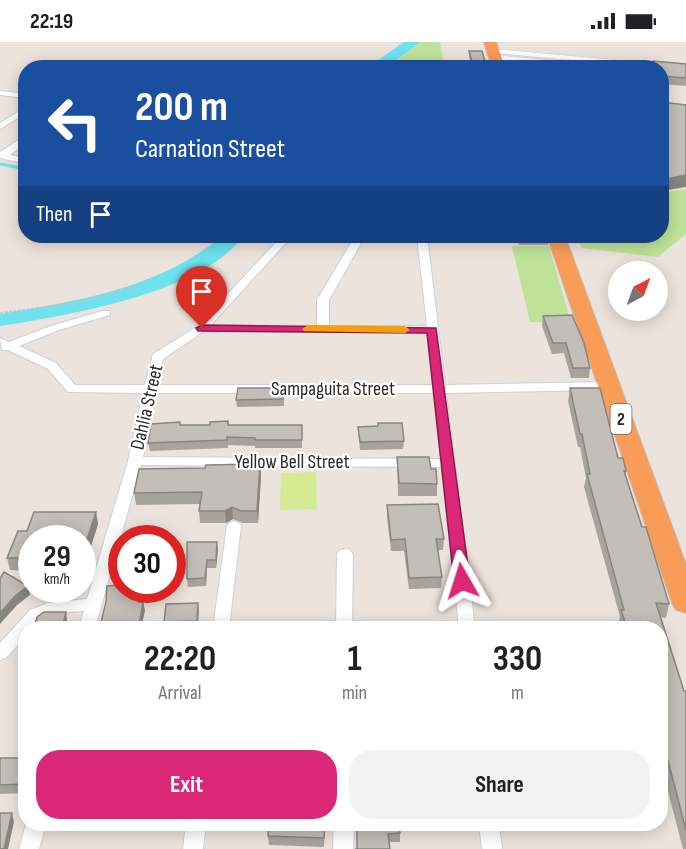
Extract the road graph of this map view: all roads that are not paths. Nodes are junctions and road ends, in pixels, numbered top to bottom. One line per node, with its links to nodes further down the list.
1 (494, 54): 2 (lane); 3 (lane)
2 (532, 60)
3 (578, 60)
4 (2, 96): 5 (street)
5 (18, 96)
6 (18, 115): 7 (street)
7 (0, 127)
8 (18, 144): 9 (street)
9 (2, 155): 10 (street)
10 (18, 159)
11 (281, 243): 16 (street, Dahlia Street)
12 (356, 243): 17 (street)
13 (423, 243): 18 (street)
14 (558, 243): 20 (highway, 2)
15 (106, 313): 19 (street)
16 (202, 328): 17 (street); 21 (street, Dahlia Street)
17 (323, 329): 18 (street)
18 (432, 330): 22 (street)
19 (2, 345): 21 (street, Sampaguita Street)
20 (609, 386): 22 (street, Sampaguita Street); 27 (highway, 2)
21 (150, 389): 22 (street, Sampaguita Street); 23 (street, Dahlia Street)
22 (439, 389): 24 (street)
23 (135, 461): 24 (street, Yellow Bell Street); 29 (street, Dahlia Street)
24 (448, 462): 34 (street)
25 (234, 526): 32 (street)
26 (345, 554): 33 (street)
27 (676, 559): 28 (highway, 2)
28 (686, 603)
29 (93, 604): 30 (street); 31 (street, Dahlia Street)
30 (30, 621)
31 (89, 621)
32 (222, 621)
33 (344, 621)
34 (466, 621)
35 (18, 634): 36 (street)
36 (0, 654)
37 (34, 831): 41 (street)
38 (195, 831): 42 (street)
39 (344, 831): 43 (street)
40 (490, 831): 44 (street)
41 (29, 849)
42 (193, 849)
43 (343, 849)
44 (492, 849)

